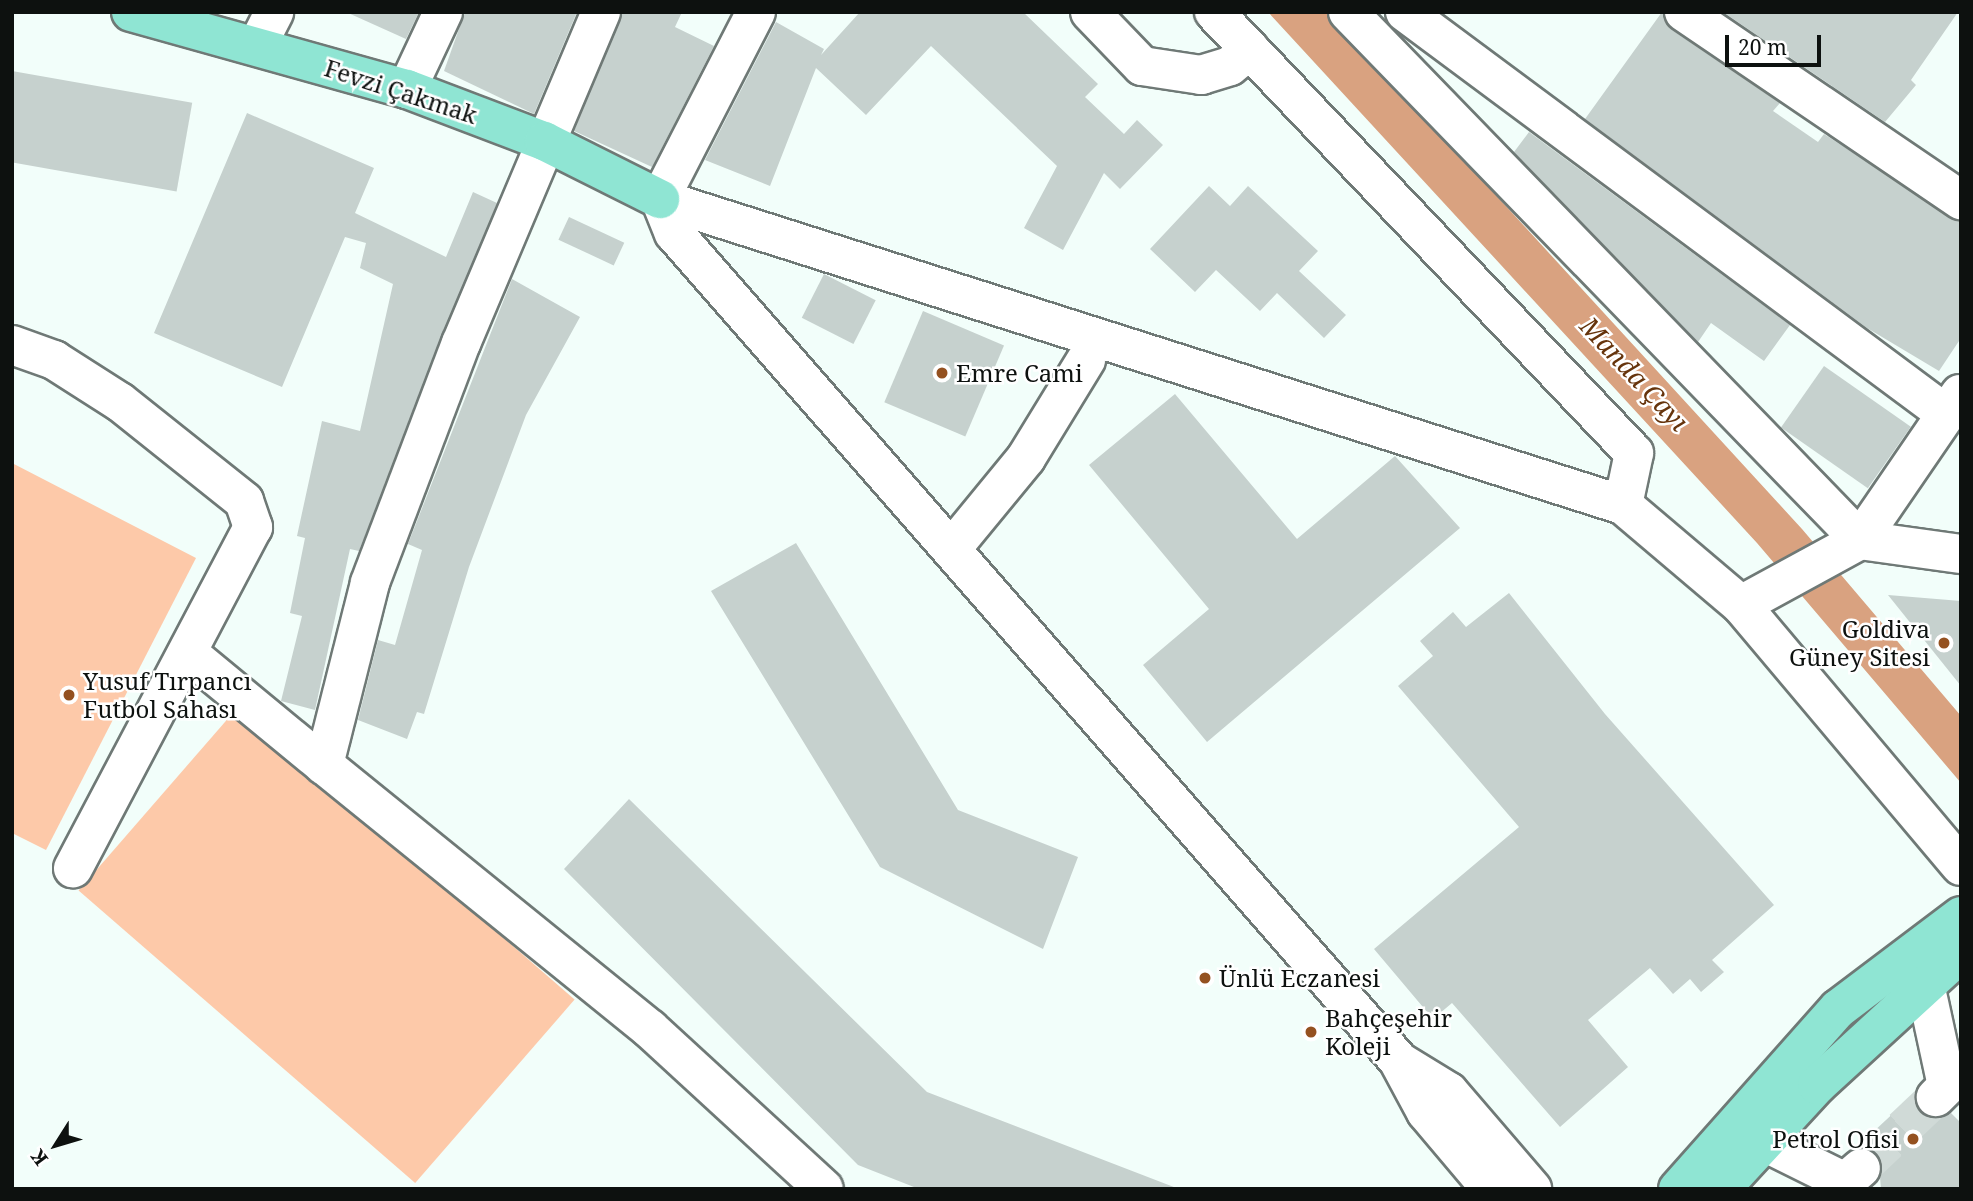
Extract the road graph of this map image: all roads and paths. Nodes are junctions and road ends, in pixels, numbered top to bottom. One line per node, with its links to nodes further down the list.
1 (131, 12): 11 (main road, Fevzi Çakmak)
2 (274, 12): 11 (street)
3 (443, 12): 13 (street)
4 (601, 12): 14 (street)
5 (756, 12): 15 (street)
6 (1090, 12): 12 (street)
7 (1214, 12): 12 (street)
8 (1348, 12): 22 (street)
9 (1405, 12): 19 (street)
10 (1684, 12): 16 (street)
11 (257, 46): 13 (main road, Fevzi Çakmak)
12 (1250, 50): 20 (street)
13 (407, 89): 14 (main road, Fevzi Çakmak)
14 (544, 141): 15 (main road, Fevzi Çakmak); 26 (street)
15 (660, 199): 20 (street); 21 (street)
16 (1961, 200)
17 (12, 345): 25 (street)
18 (1086, 360): 21 (street)
19 (1954, 403): 22 (street)
20 (1623, 505): 24 (street)
21 (953, 547): 32 (street)
22 (1847, 547): 23 (street); 24 (street)
23 (1961, 554)
24 (1741, 605): 27 (street)
25 (188, 653): 26 (street); 28 (street)
26 (324, 765): 36 (street)
27 (1961, 866)
28 (73, 869)
29 (1961, 916): 39 (main road)
30 (1961, 953): 31 (main road)
31 (1925, 984): 33 (street); 34 (main road)
32 (1398, 1060): 37 (street); 38 (street)
33 (1936, 1097)
34 (1764, 1142): 35 (street); 40 (main road)
35 (1861, 1168)
36 (824, 1189)
37 (1491, 1189)
38 (1532, 1189)
39 (1678, 1189)
40 (1721, 1189)

